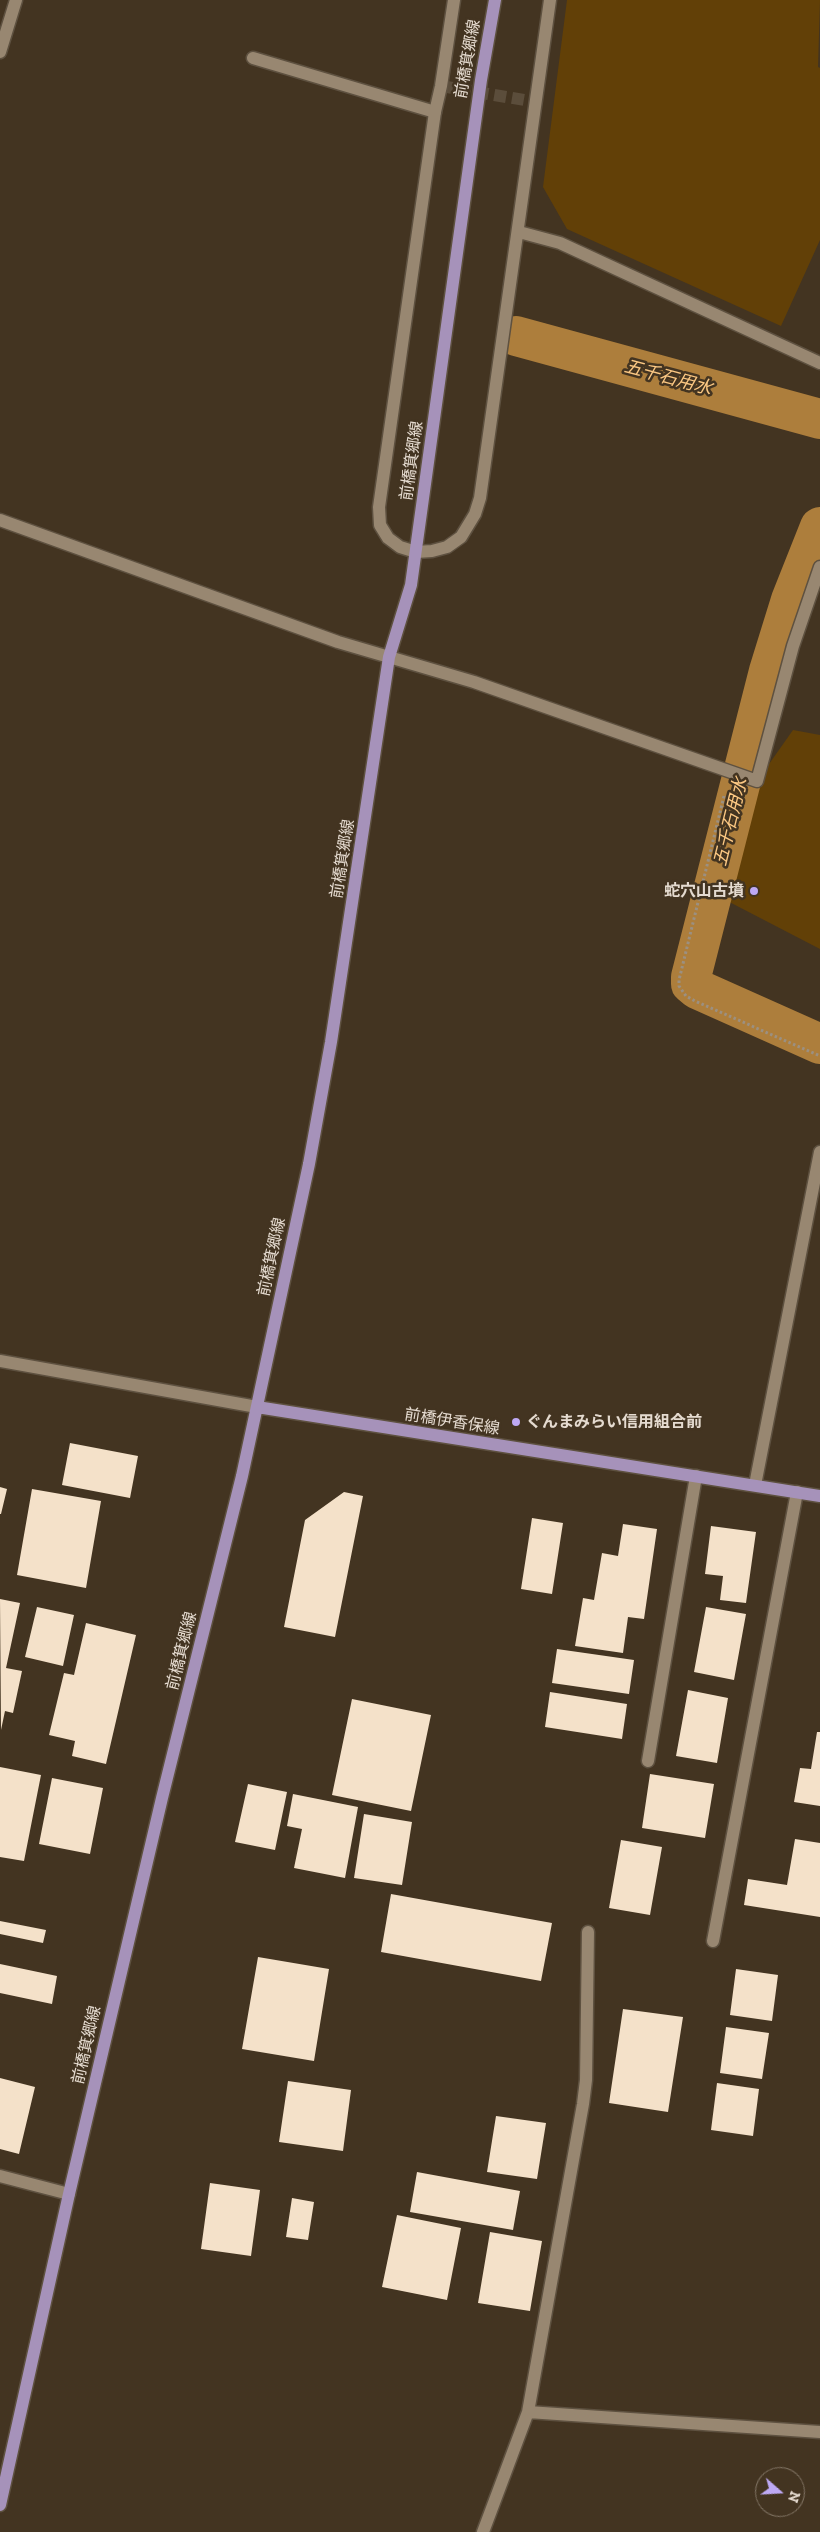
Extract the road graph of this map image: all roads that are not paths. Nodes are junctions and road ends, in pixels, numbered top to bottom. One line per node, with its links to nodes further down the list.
1 (16, 0): 5 (street)
2 (454, 0): 7 (street)
3 (495, 0): 11 (main road, 前橋箕郷線)
4 (550, 0): 8 (street)
5 (0, 52)
6 (253, 58): 7 (street)
7 (435, 112): 11 (street)
8 (519, 232): 9 (street); 11 (street)
9 (820, 363)
10 (0, 520): 13 (street)
11 (416, 552): 13 (main road, 前橋箕郷線)
12 (820, 567): 13 (street)
13 (389, 657): 16 (main road, 前橋箕郷線)
14 (820, 1152): 18 (street)
15 (0, 1362): 16 (street)
16 (257, 1407): 17 (main road, 前橋伊香保線); 25 (main road, 前橋箕郷線)
17 (696, 1476): 18 (main road, 前橋伊香保線); 21 (street)
18 (755, 1484): 19 (main road, 前橋伊香保線)
19 (797, 1492): 20 (main road, 前橋伊香保線); 23 (street)
20 (820, 1496)
21 (648, 1761)
22 (588, 1932): 26 (street)
23 (713, 1941)
24 (0, 2176): 25 (street)
25 (69, 2194): 28 (main road, 前橋箕郷線)
26 (528, 2412): 27 (street); 29 (street)
27 (820, 2432)
28 (0, 2505)
29 (484, 2532)

